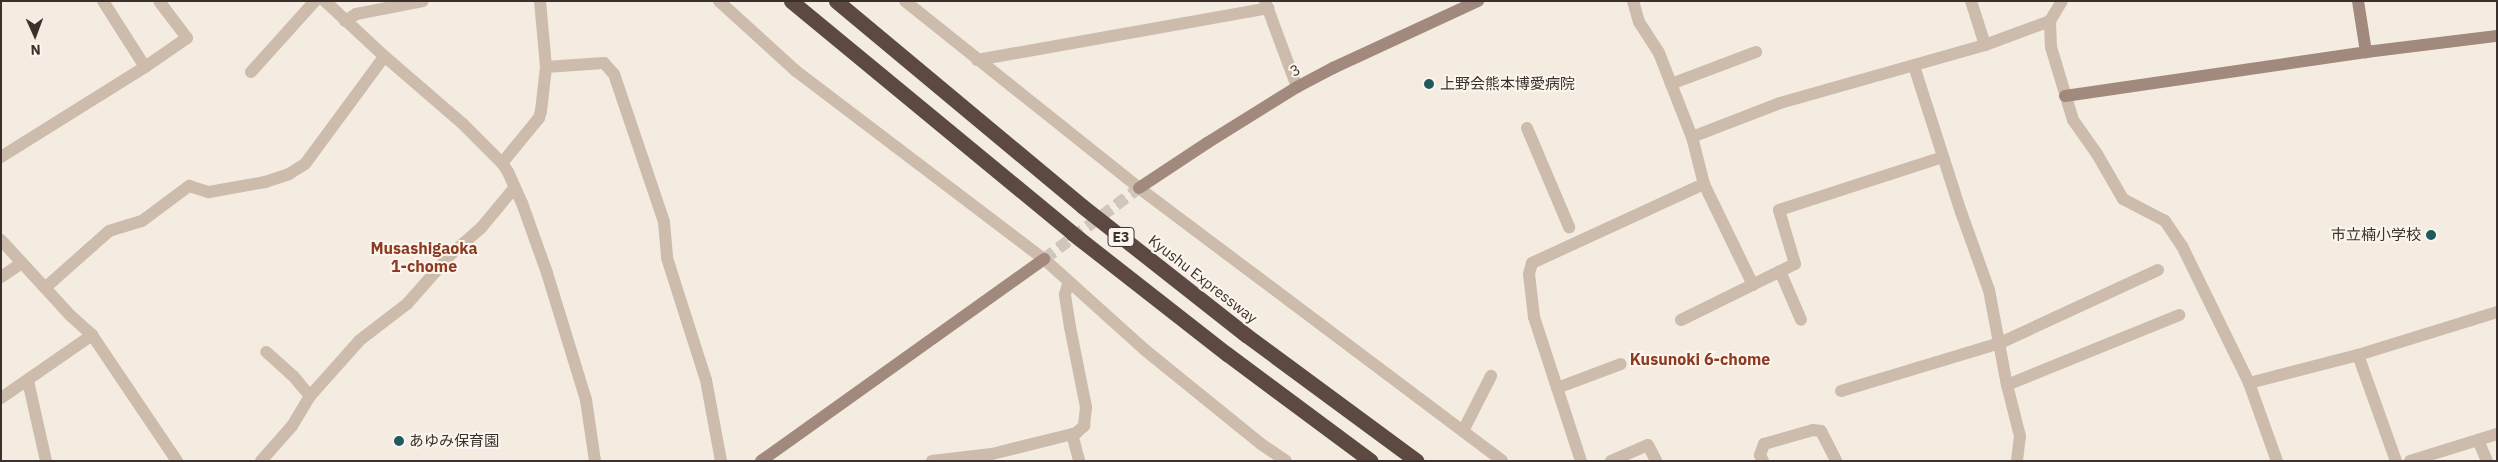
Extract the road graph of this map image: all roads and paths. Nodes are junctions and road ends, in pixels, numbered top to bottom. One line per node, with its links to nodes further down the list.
1 (103, 1): 26 (street)
2 (159, 1): 26 (street)
3 (315, 1): 28 (street)
4 (326, 1): 17 (street)
5 (423, 1): 17 (street)
6 (540, 1): 27 (street)
7 (719, 1): 42 (street)
8 (791, 1): 81 (highway, E3)
9 (836, 1): 82 (highway, Kyushu Expressway / E3)
10 (905, 1): 24 (street)
11 (1632, 1): 29 (street)
12 (1972, 1): 20 (street)
13 (2062, 1): 18 (street)
14 (2358, 1): 22 (street)
15 (1471, 3): 30 (street, 3)
16 (1266, 5): 24 (street); 30 (street)
17 (346, 21): 23 (street)
18 (2050, 21): 20 (street); 31 (street)
19 (2497, 36): 22 (street)
20 (1985, 45): 25 (street)
21 (1756, 52): 29 (street)
22 (2366, 52): 31 (street)
23 (383, 55): 36 (street); 49 (street)
24 (977, 60): 39 (street)
25 (1914, 66): 33 (street); 35 (street)
26 (145, 67): 34 (street)
27 (546, 67): 36 (street); 76 (street)
28 (251, 72)
29 (1671, 84): 33 (street)
30 (1297, 87): 39 (street, 3)
31 (2065, 96): 61 (street)
32 (1527, 128): 40 (street)
33 (1692, 138): 37 (street)
34 (1, 157)
35 (1943, 157): 45 (street); 55 (street)
36 (502, 163): 38 (street)
37 (1704, 184): 48 (street); 63 (street)
38 (515, 187): 65 (street); 75 (street)
39 (1139, 188): 67 (street)
40 (1569, 227)
41 (1, 240): 43 (street)
42 (1044, 259): 47 (street); 77 (street)
43 (22, 263): 46 (street); 49 (street)
44 (2158, 270): 55 (street)
45 (1780, 272): 48 (street); 53 (street)
46 (1, 277)
47 (1069, 282): 68 (street); 80 (street)
48 (1753, 285): 52 (street)
49 (46, 287): 54 (street)
50 (2497, 312): 57 (street)
51 (2179, 316): 62 (street)
52 (1681, 320)
53 (1801, 320)
54 (92, 335): 60 (street); 73 (street)
55 (2000, 343): 62 (street); 64 (street)
56 (266, 352): 65 (street)
57 (2358, 355): 61 (street); 91 (street)
58 (1621, 364): 63 (street)
59 (1491, 376): 67 (street)
60 (28, 381): 66 (street); 72 (street)
61 (2249, 382): 90 (street)
62 (2006, 385): 89 (street)
63 (1557, 388): 84 (street)
64 (1840, 391)
65 (310, 396): 74 (street)
66 (1, 398)
67 (1463, 431): 83 (street)
68 (1072, 434): 71 (street); 79 (street)
69 (2497, 434): 70 (street)
70 (2478, 440): 92 (street); 93 (street)
71 (993, 458): 78 (street)
72 (46, 461)
73 (177, 461)
74 (261, 461)
75 (596, 461)
76 (721, 461)
77 (761, 461)
78 (932, 461)
79 (1079, 461)
80 (1286, 461)
81 (1371, 461)
82 (1417, 461)
83 (1502, 461)
84 (1581, 461)
85 (1610, 461): 86 (street)
86 (1656, 461)
87 (1763, 461): 88 (street)
88 (1836, 461)
89 (2017, 461)
90 (2277, 461)
91 (2396, 461)
92 (2410, 461)
93 (2487, 461)

